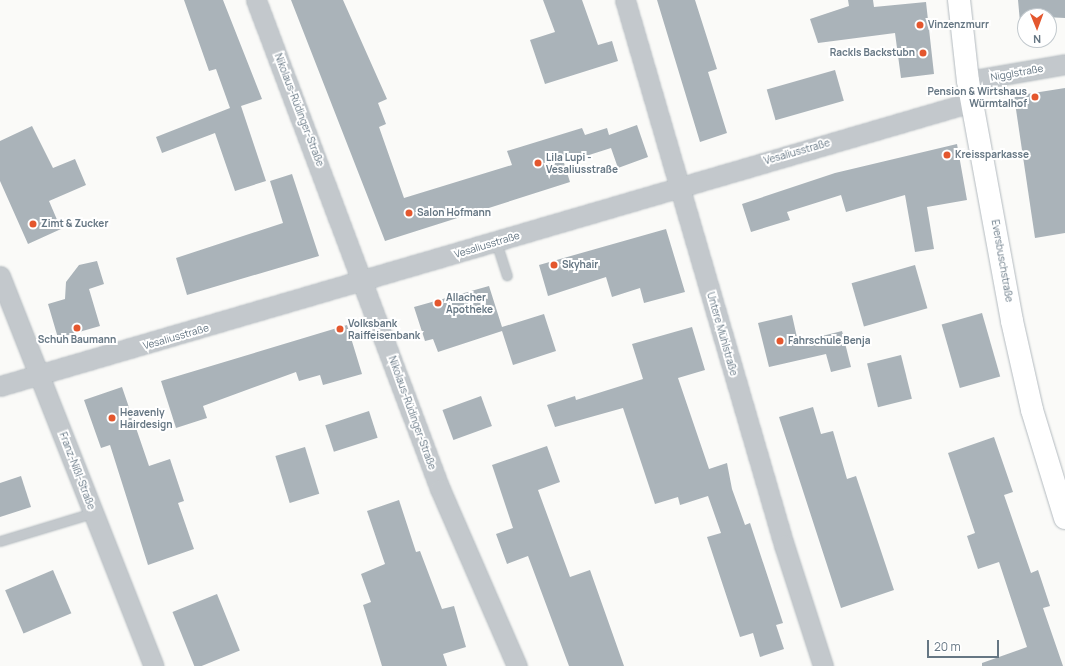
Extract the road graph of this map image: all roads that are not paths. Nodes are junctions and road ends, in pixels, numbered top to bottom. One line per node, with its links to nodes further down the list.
1 (256, 0): 10 (street, Nikolaus-Rüdinger-Straße)
2 (625, 0): 6 (street, Untere Mühlstraße)
3 (959, 0): 5 (main road, Eversbuschstraße)
4 (1065, 64): 5 (street, Nigglstraße)
5 (970, 92): 6 (street, Vesaliusstraße); 14 (main road, Eversbuschstraße)
6 (680, 187): 7 (street, Vesaliusstraße); 18 (street, Untere Mühlstraße)
7 (496, 242): 8 (lane); 10 (street, Vesaliusstraße)
8 (507, 275)
9 (0, 276): 11 (street, Franz-Nißl-Straße)
10 (364, 282): 11 (street, Vesaliusstraße); 17 (street, Nikolaus-Rüdinger-Straße)
11 (40, 376): 12 (street, Vesaliusstraße); 13 (street, Franz-Nißl-Straße)
12 (0, 386)
13 (92, 512): 15 (lane); 16 (street, Franz-Nißl-Straße)
14 (1065, 518)
15 (0, 541)
16 (154, 666)
17 (516, 666)
18 (823, 666)

